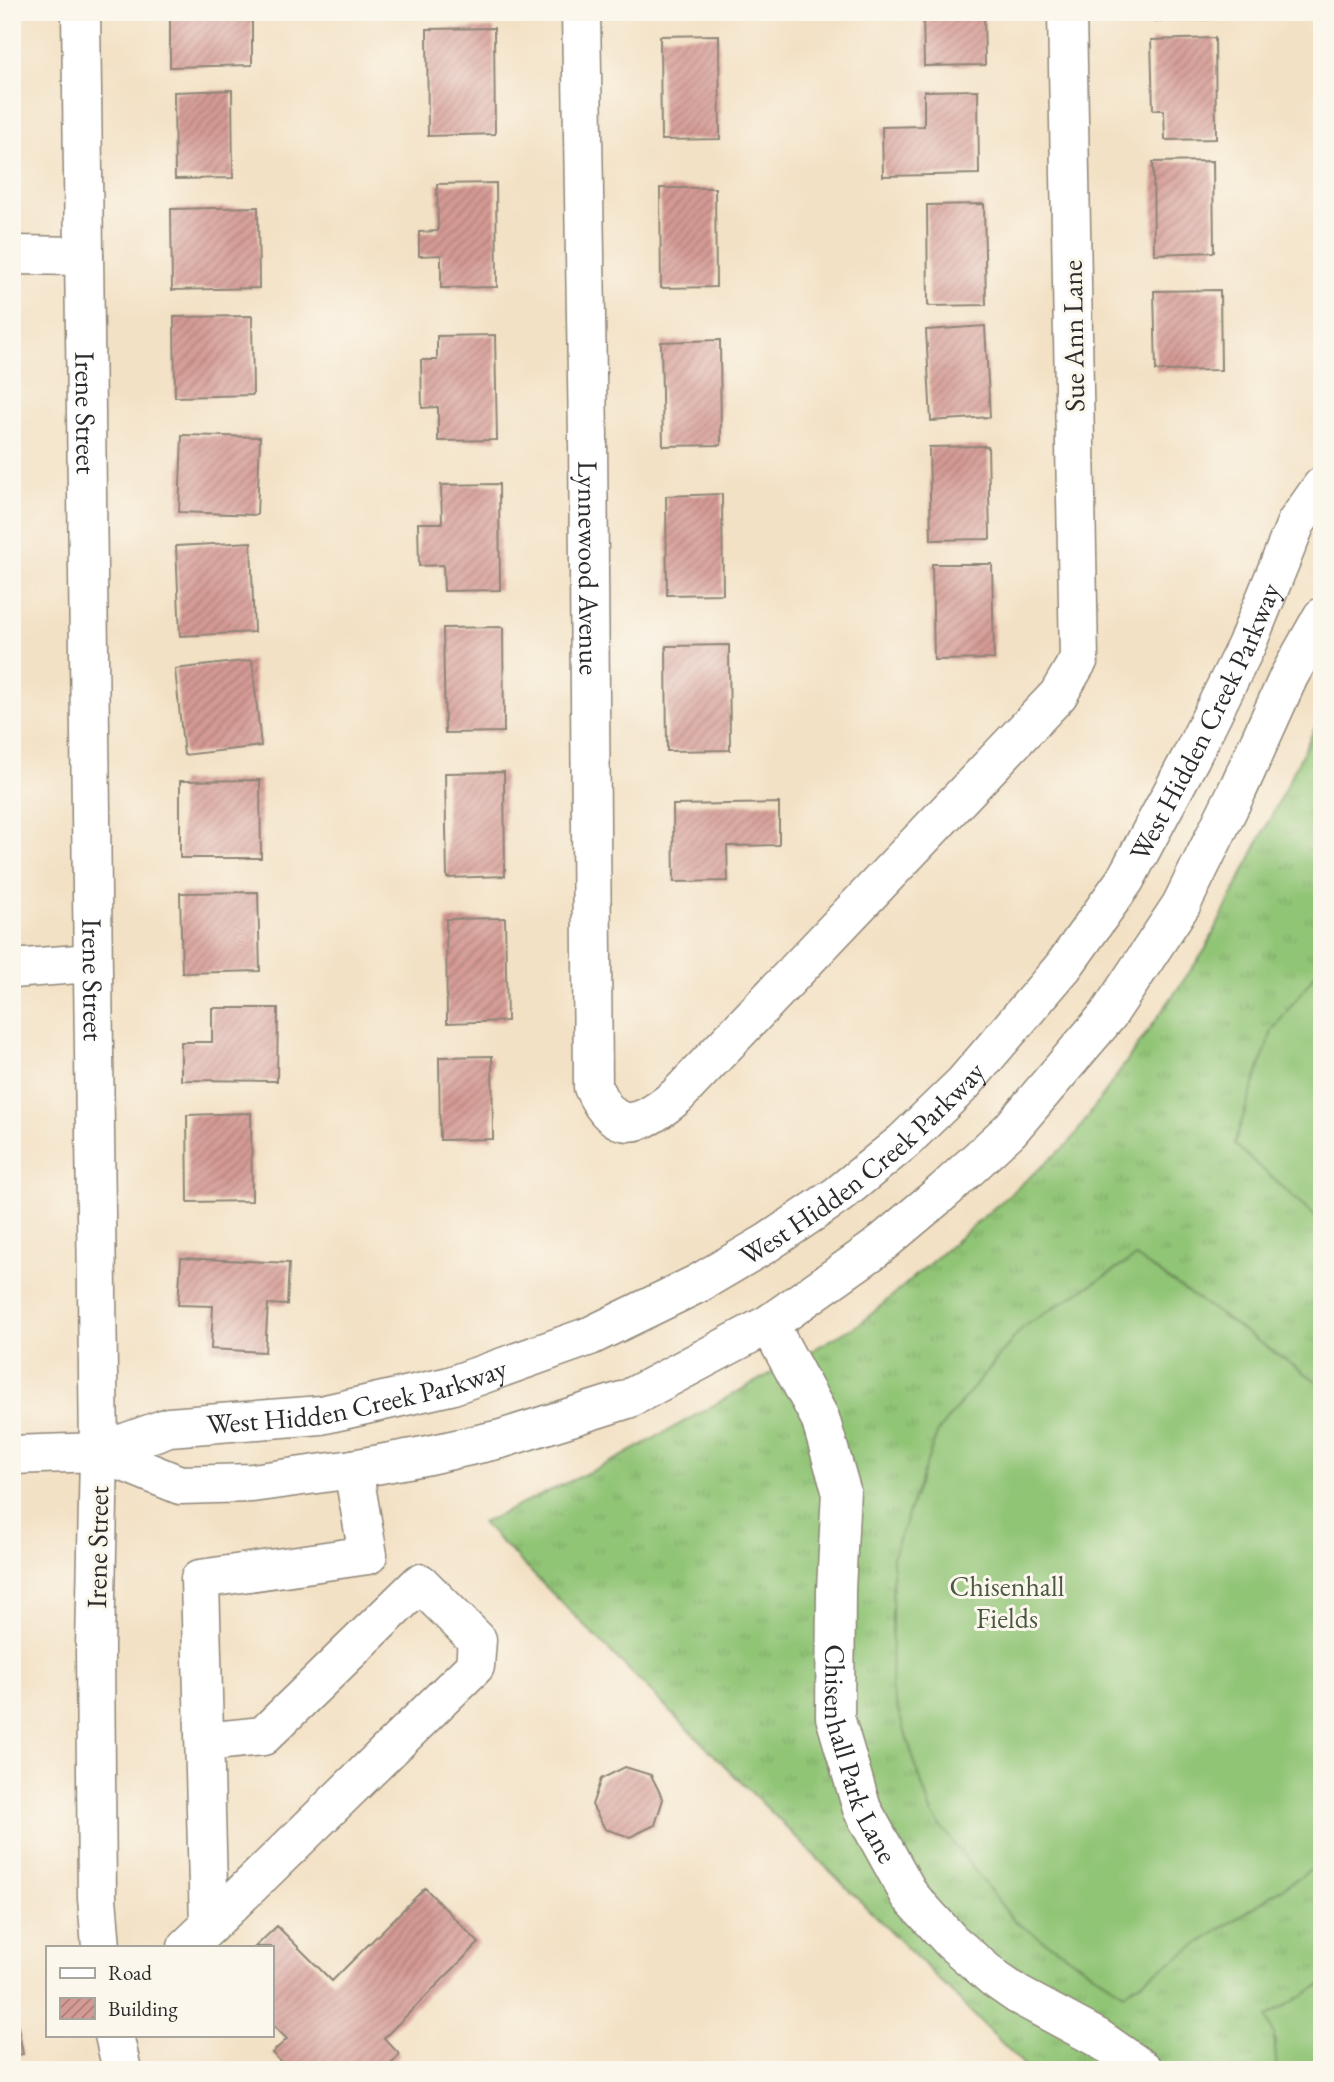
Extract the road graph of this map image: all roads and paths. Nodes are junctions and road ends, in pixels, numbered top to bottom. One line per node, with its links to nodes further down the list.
1 (81, 12): 5 (street, Irene Street)
2 (581, 12): 8 (street, Lynnewood Avenue)
3 (1067, 12): 8 (street, Sue Ann Lane)
4 (12, 255): 5 (street)
5 (85, 256): 9 (street, Irene Street)
6 (1322, 486): 12 (street, West Hidden Creek Parkway)
7 (1322, 617): 11 (street, West Hidden Creek Parkway)
8 (1079, 659)
9 (91, 963): 10 (street); 12 (street, Irene Street)
10 (12, 969)
11 (769, 1324): 14 (street, West Hidden Creek Parkway); 22 (street, Chisenhall Park Lane)
12 (99, 1452): 13 (street, West Hidden Creek Parkway); 14 (street, West Hidden Creek Parkway); 19 (street, Irene Street)
13 (12, 1455)
14 (353, 1469): 15 (street)
15 (368, 1555): 16 (street); 17 (street)
16 (420, 1583): 17 (street); 18 (street)
17 (205, 1742): 18 (street)
18 (198, 1937)
19 (102, 1946)
20 (114, 2036): 21 (street)
21 (122, 2070)
22 (1144, 2070)

